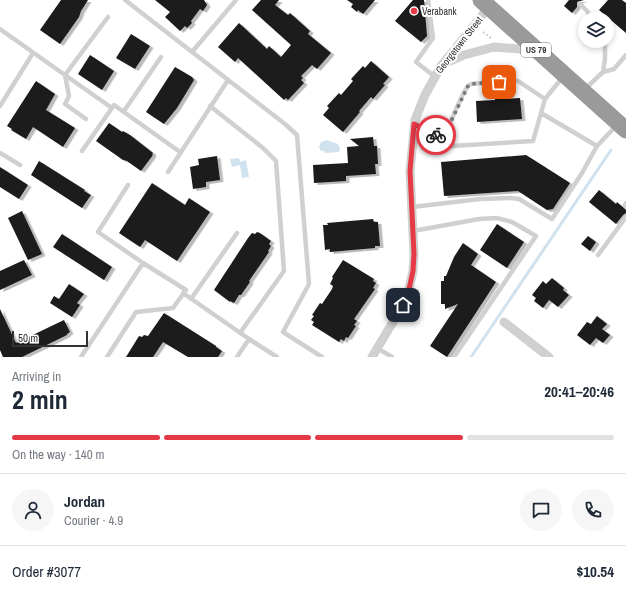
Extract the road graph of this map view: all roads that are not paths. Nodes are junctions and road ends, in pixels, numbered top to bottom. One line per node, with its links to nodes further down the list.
1 (125, 0): 11 (lane)
2 (236, 0): 11 (lane)
3 (428, 0): 19 (lane)
4 (485, 4): 10 (highway, US 79); 15 (street, Georgetown Street)
5 (580, 4): 6 (lane)
6 (588, 12)
7 (108, 17): 17 (lane)
8 (0, 29): 12 (lane)
9 (605, 48): 16 (lane)
10 (536, 50): 15 (street); 18 (highway, US 79)
11 (192, 52): 20 (lane)
12 (33, 53): 17 (lane); 23 (lane)
13 (626, 55): 16 (lane)
14 (161, 57): 26 (lane)
15 (441, 66): 19 (street, Georgetown Street)
16 (603, 72): 21 (lane)
17 (65, 75): 25 (lane); 28 (lane)
18 (564, 75): 21 (highway, US 79); 22 (lane)
19 (434, 76): 29 (street, Georgetown Street)
20 (228, 80): 24 (lane); 57 (lane)
21 (583, 92): 30 (highway, US 79)
22 (545, 99): 27 (lane); 31 (lane)
23 (0, 106)
24 (210, 106): 34 (lane); 50 (lane)
25 (112, 108): 26 (lane); 33 (lane)
26 (124, 111): 34 (lane)
27 (541, 113): 31 (lane); 32 (lane)
28 (86, 120)
29 (414, 124): 31 (lane); 41 (street, Georgetown Street)
30 (622, 124): 32 (lane)
31 (443, 138)
32 (597, 146): 41 (lane)
33 (82, 151)
34 (180, 152): 37 (lane)
35 (0, 153): 36 (lane)
36 (20, 165)
37 (168, 172)
38 (128, 185): 46 (lane)
39 (626, 203): 40 (lane)
40 (626, 206)
41 (412, 207): 43 (street, Georgetown Street)
42 (626, 217): 45 (lane)
43 (413, 231): 52 (street, Georgetown Street); 60 (lane)
44 (237, 233): 48 (lane)
45 (598, 255)
46 (143, 263): 47 (lane); 53 (lane)
47 (183, 293): 48 (lane); 54 (lane)
48 (192, 299): 50 (lane)
49 (504, 322): 61 (street)
50 (240, 333): 51 (lane)
51 (249, 339): 55 (lane); 56 (lane)
52 (378, 348): 58 (street, Georgetown Street); 59 (lane)
53 (81, 357)
54 (107, 357)
55 (237, 357)
56 (277, 357)
57 (322, 357)
58 (372, 357)
59 (392, 357)
60 (454, 357)
61 (549, 357)

